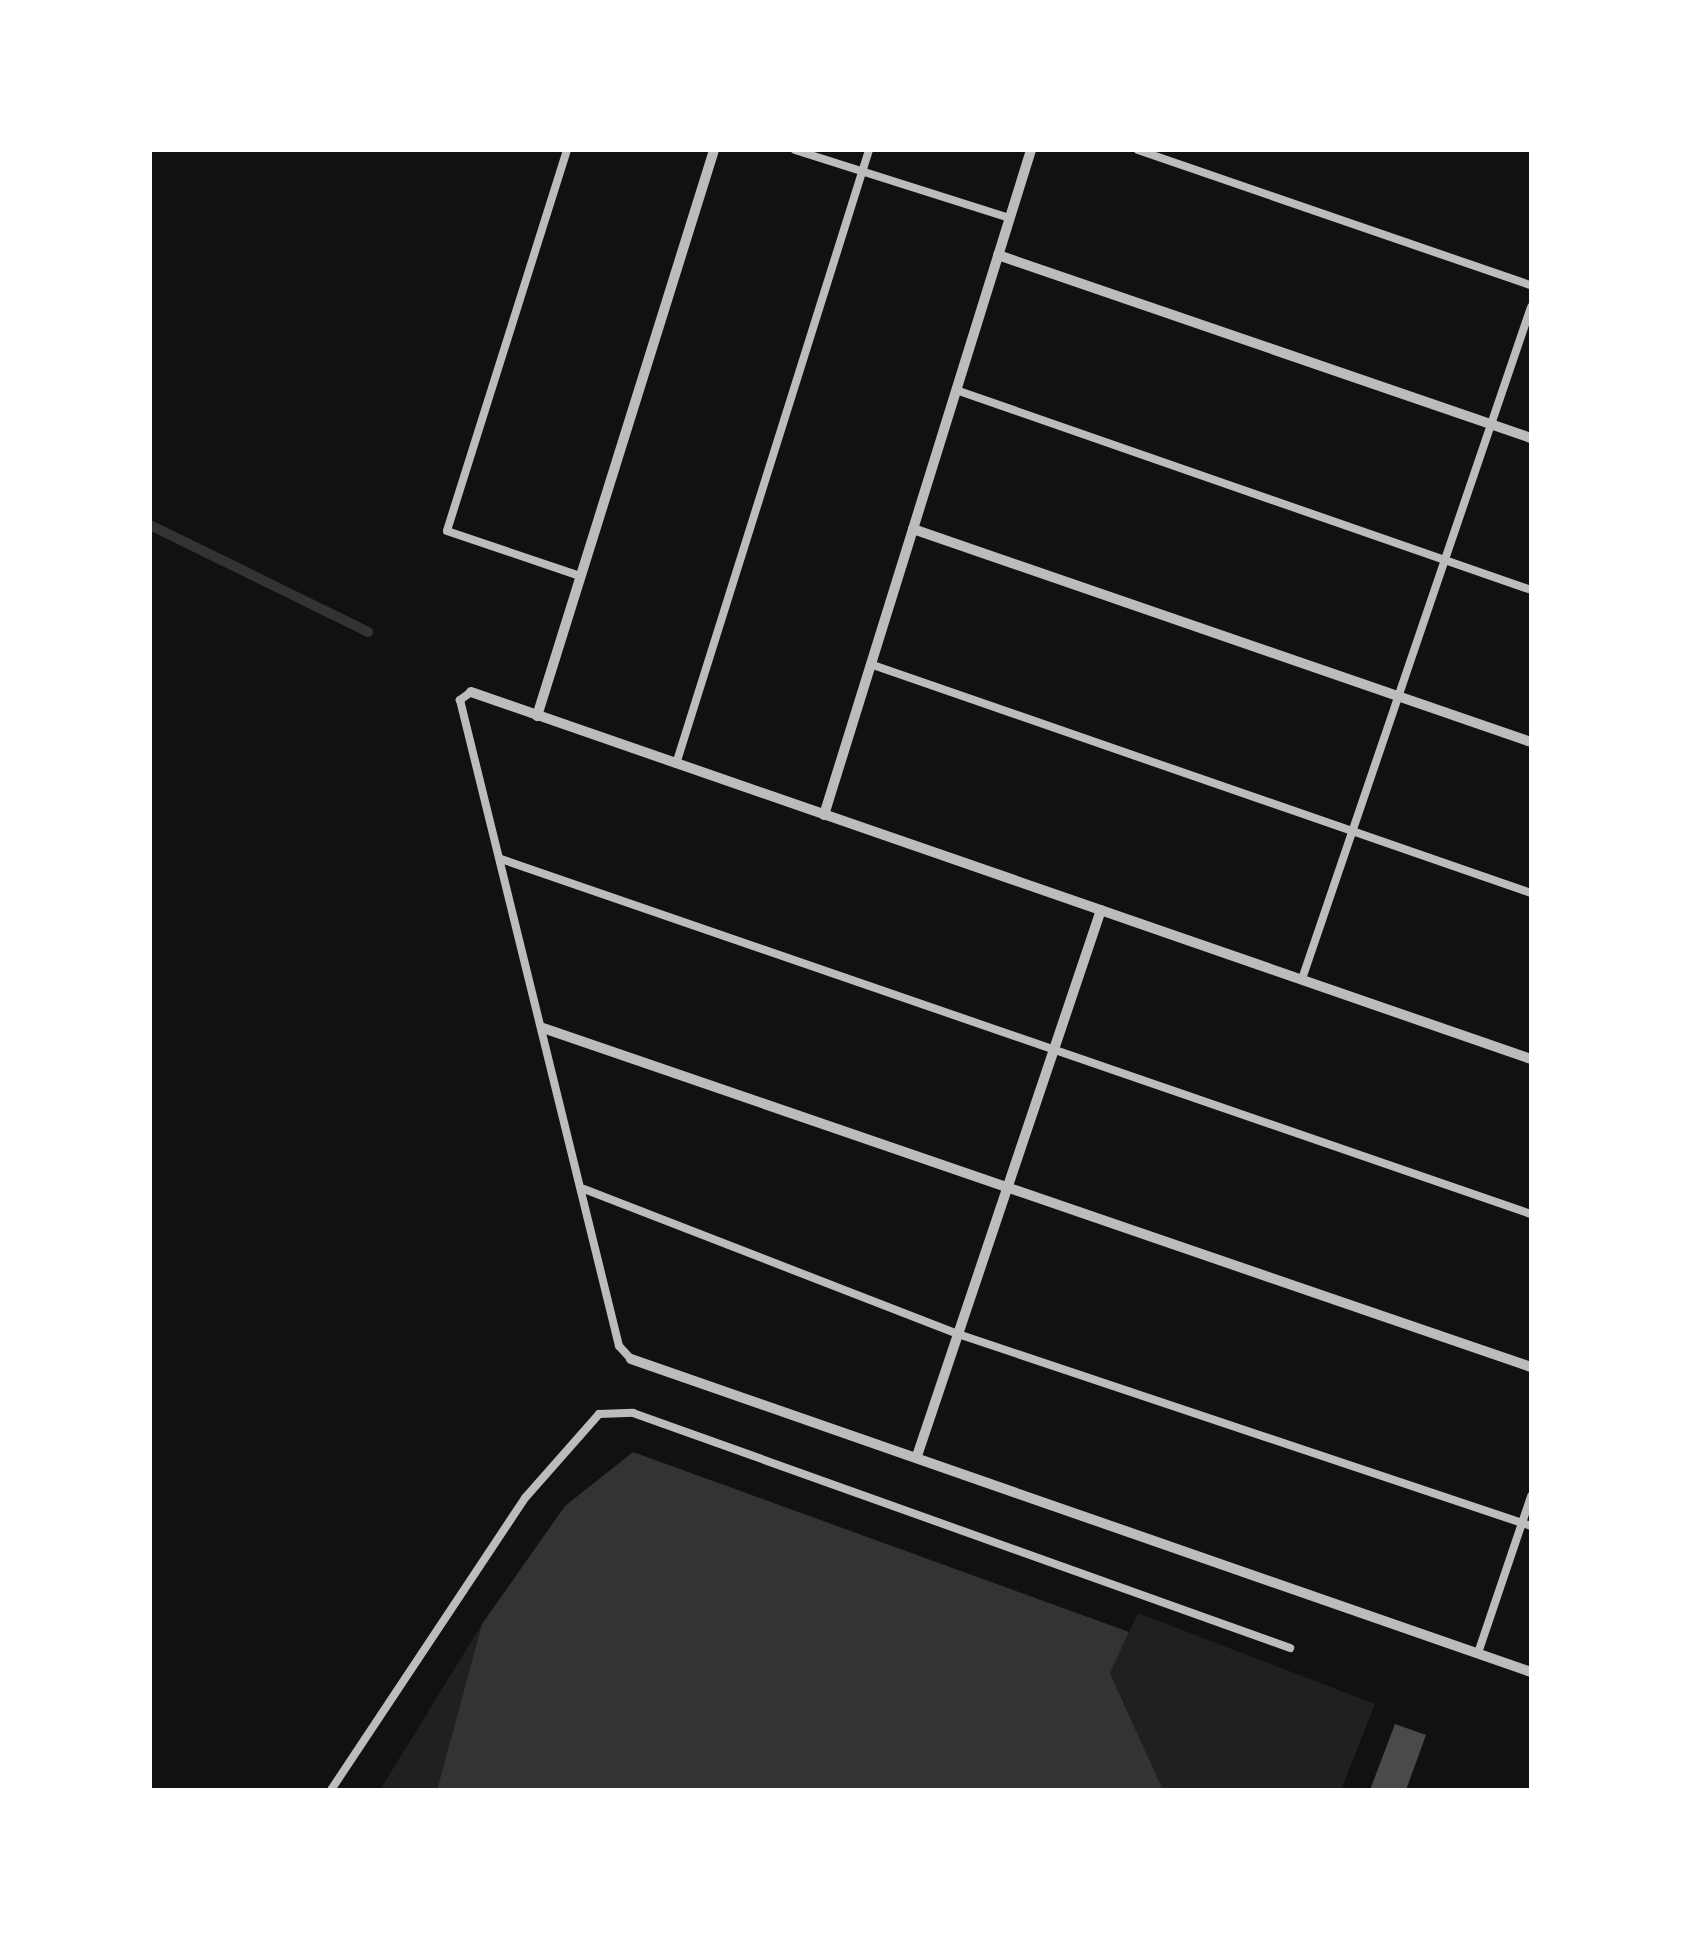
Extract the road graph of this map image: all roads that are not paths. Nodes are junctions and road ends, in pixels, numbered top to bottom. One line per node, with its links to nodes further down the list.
1 (567, 150): 17 (lane)
2 (714, 150): 17 (street)
3 (794, 150): 7 (lane)
4 (868, 150): 7 (lane)
5 (1031, 150): 8 (street)
6 (1138, 150): 10 (lane)
7 (862, 170): 8 (lane); 24 (lane)
8 (1010, 218): 9 (street)
9 (998, 255): 12 (street); 13 (street)
10 (1531, 286)
11 (1531, 307): 13 (lane)
12 (956, 390): 15 (street); 16 (lane)
13 (1492, 424): 14 (street); 16 (lane)
14 (1531, 438)
15 (913, 529): 19 (street); 21 (street)
16 (1444, 560): 18 (lane); 21 (lane)
17 (580, 576): 22 (street)
18 (1531, 590)
19 (870, 664): 25 (street); 26 (lane)
20 (470, 692): 22 (street); 27 (lane)
21 (1398, 696): 23 (street); 26 (lane)
22 (537, 716): 24 (street)
23 (1531, 742)
24 (676, 764): 25 (street)
25 (824, 815): 29 (street)
26 (1353, 832): 28 (lane); 30 (lane)
27 (501, 859): 31 (lane); 32 (lane)
28 (1531, 893)
29 (1101, 910): 30 (street); 32 (street)
30 (1302, 980): 33 (street)
31 (543, 1028): 34 (street); 35 (lane)
32 (1054, 1049): 34 (street); 36 (lane)
33 (1531, 1059)
34 (1008, 1184): 37 (street); 39 (street)
35 (584, 1189): 37 (lane); 38 (lane)
36 (1531, 1214)
37 (958, 1334): 40 (street); 42 (lane)
38 (631, 1358): 40 (street)
39 (1531, 1366)
40 (918, 1453): 44 (street)
41 (1531, 1496): 42 (lane)
42 (1526, 1524): 44 (lane)
43 (1290, 1648): 46 (lane)
44 (1478, 1653): 45 (street)
45 (1531, 1672)
46 (330, 1790)

